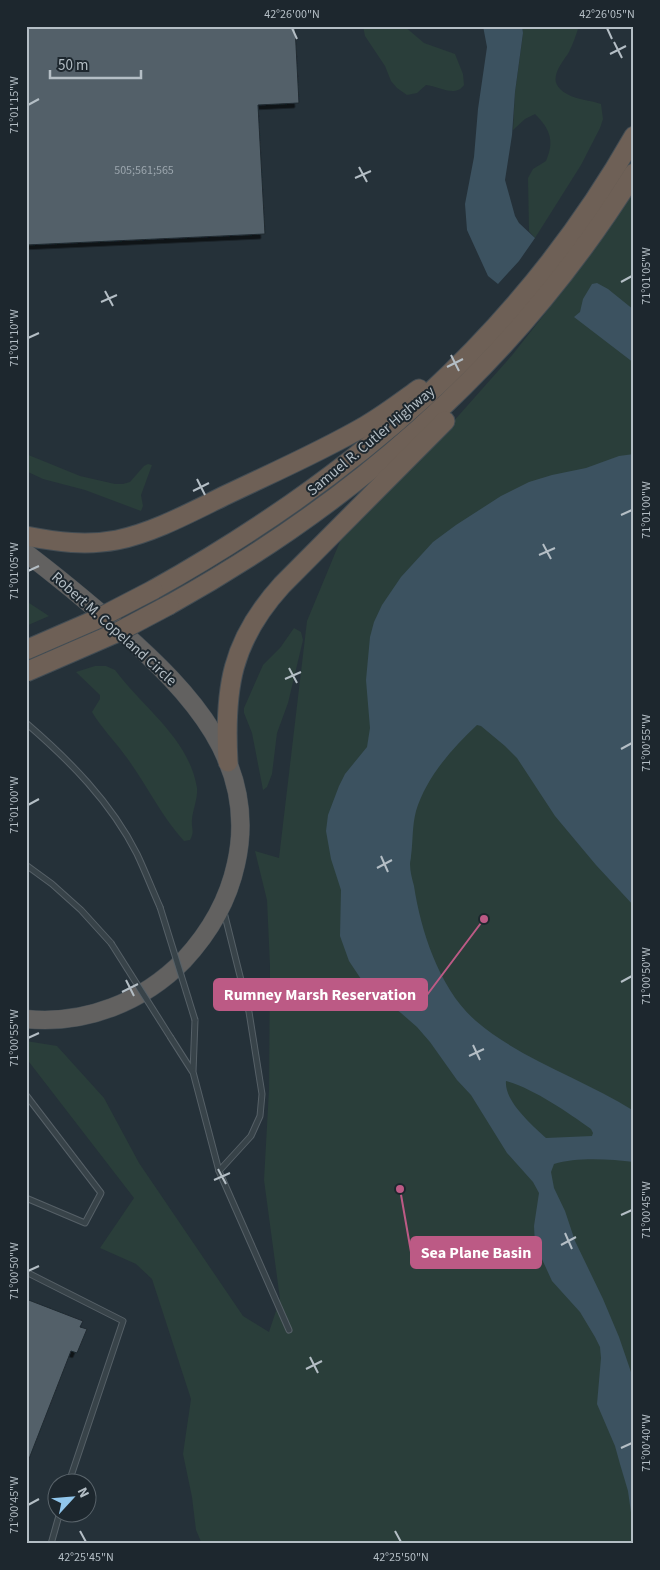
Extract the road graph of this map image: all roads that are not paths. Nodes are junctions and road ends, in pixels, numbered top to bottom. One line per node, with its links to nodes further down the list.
1 (634, 136): 3 (highway, Samuel R. Cutler Highway)
2 (634, 173): 3 (highway, Samuel R. Cutler Highway)
3 (569, 252): 4 (highway, Samuel R. Cutler Highway); 5 (highway, Samuel R. Cutler Highway)
4 (460, 364): 6 (highway); 8 (highway, Samuel R. Cutler Highway, bridge)
5 (475, 377): 9 (highway, Samuel R. Cutler Highway, bridge); 11 (highway)
6 (26, 536)
7 (26, 553): 11 (highway, Robert M. Copeland Circle)
8 (26, 650)
9 (26, 672)
10 (26, 723): 15 (lane, bridge)
11 (228, 762): 13 (highway, Robert M. Copeland Circle)
12 (26, 865): 15 (lane, bridge)
13 (222, 905): 14 (highway, Robert M. Copeland Circle); 17 (lane)
14 (26, 1020)
15 (193, 1072): 17 (lane)
16 (26, 1095): 18 (lane)
17 (219, 1171): 20 (lane)
18 (26, 1198)
19 (26, 1272): 21 (lane)
20 (289, 1330)
21 (72, 1472)
22 (57, 1522): 23 (lane)
23 (51, 1544)

